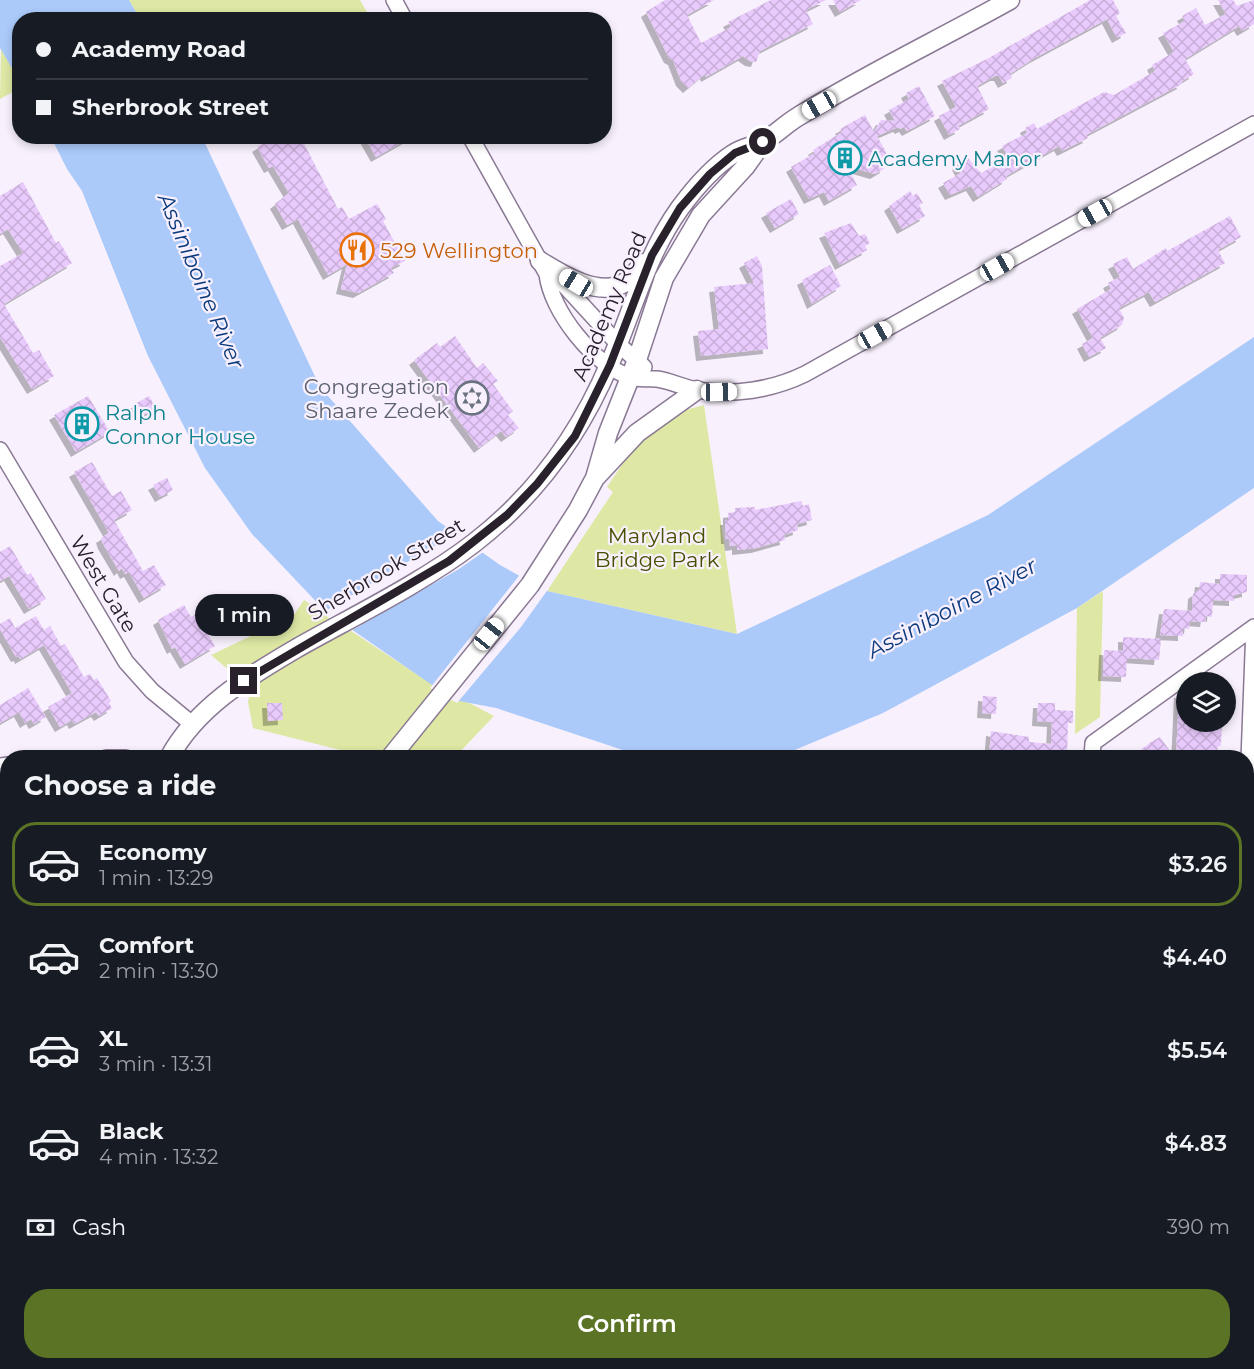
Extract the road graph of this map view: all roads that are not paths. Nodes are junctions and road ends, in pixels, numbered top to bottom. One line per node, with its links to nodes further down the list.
1 (1010, 0): 3 (main road, Academy Road)
2 (1254, 124): 12 (street)
3 (763, 142): 5 (main road, Academy Road); 8 (main road, Academy Road)
4 (474, 144): 6 (street)
5 (652, 255): 6 (main road); 7 (main road, Academy Road)
6 (543, 268): 7 (street); 9 (street)
7 (618, 344): 8 (street); 9 (main road, Academy Road)
8 (637, 360): 10 (main road, Academy Road); 11 (street)
9 (610, 365): 10 (street); 14 (main road, Academy Road)
10 (630, 377): 11 (street); 15 (main road, Academy Road)
11 (657, 379): 12 (street)
12 (697, 390): 15 (main road)
13 (0, 450): 17 (street, West Gate)
14 (562, 453): 17 (main road, Sherbrook Street)
15 (595, 478): 19 (main road)
16 (1254, 627): 20 (street); 21 (street)
17 (192, 724): 18 (main road, Sherbrook Street)
18 (174, 750)
19 (396, 750)
20 (1093, 750)
21 (1249, 750)

